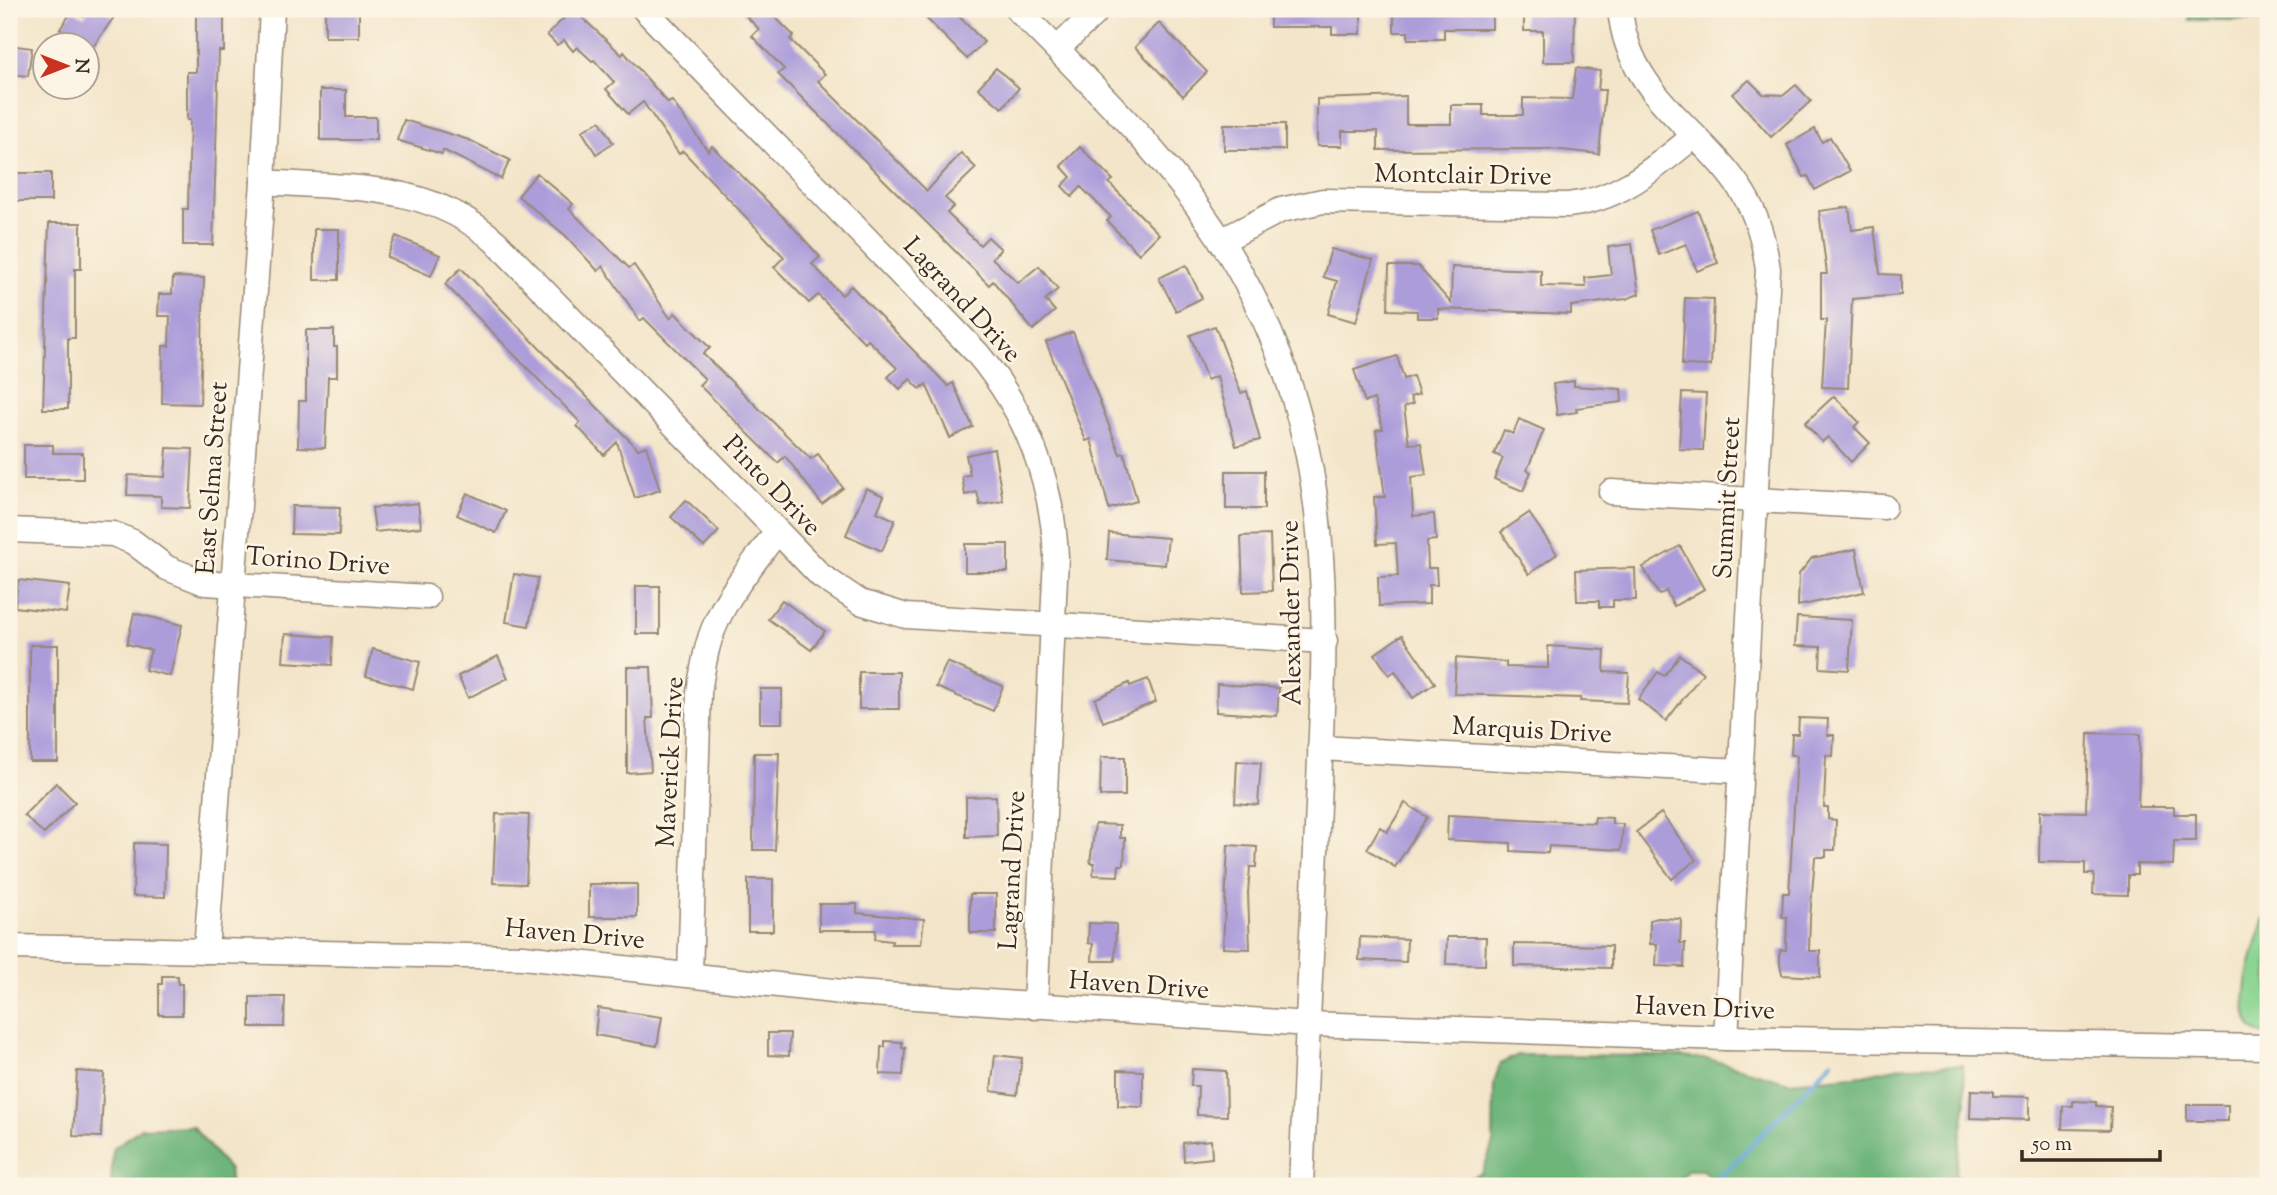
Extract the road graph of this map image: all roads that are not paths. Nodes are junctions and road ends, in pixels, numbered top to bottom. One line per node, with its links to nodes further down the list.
1 (272, 9): 8 (street, East Selma Street)
2 (644, 9): 17 (street, Lagrand Drive)
3 (1017, 9): 6 (street, Alexander Drive)
4 (1099, 9): 6 (street)
5 (1620, 9): 7 (street, Summit Street)
6 (1057, 49): 9 (street, Alexander Drive)
7 (1693, 136): 9 (street, Montclair Drive); 11 (street, Summit Street)
8 (263, 182): 14 (street, Pinto Drive); 15 (street, East Selma Street)
9 (1221, 240): 18 (street, Alexander Drive)
10 (1611, 492): 11 (street)
11 (1756, 500): 12 (street); 20 (street, Summit Street)
12 (1884, 507)
13 (9, 530): 15 (street, Torino Drive)
14 (777, 531): 17 (street, Pinto Drive); 23 (street, Maverick Drive)
15 (233, 584): 16 (street, Torino Drive); 22 (street, East Selma Street)
16 (427, 597)
17 (1052, 625): 18 (street, Pinto Drive); 24 (street, Lagrand Drive)
18 (1325, 641): 19 (street, Alexander Drive)
19 (1320, 748): 20 (street, Marquis Drive); 25 (street, Alexander Drive)
20 (1740, 771): 26 (street, Summit Street)
21 (9, 947): 22 (street, Haven Drive)
22 (206, 951): 23 (street, Haven Drive)
23 (690, 974): 24 (street, Haven Drive)
24 (1035, 1007): 25 (street, Haven Drive)
25 (1308, 1024): 26 (street, Haven Drive); 28 (street, Alexander Drive)
26 (1726, 1038): 27 (street, Haven Drive)
27 (2268, 1047)
28 (1301, 1186)

